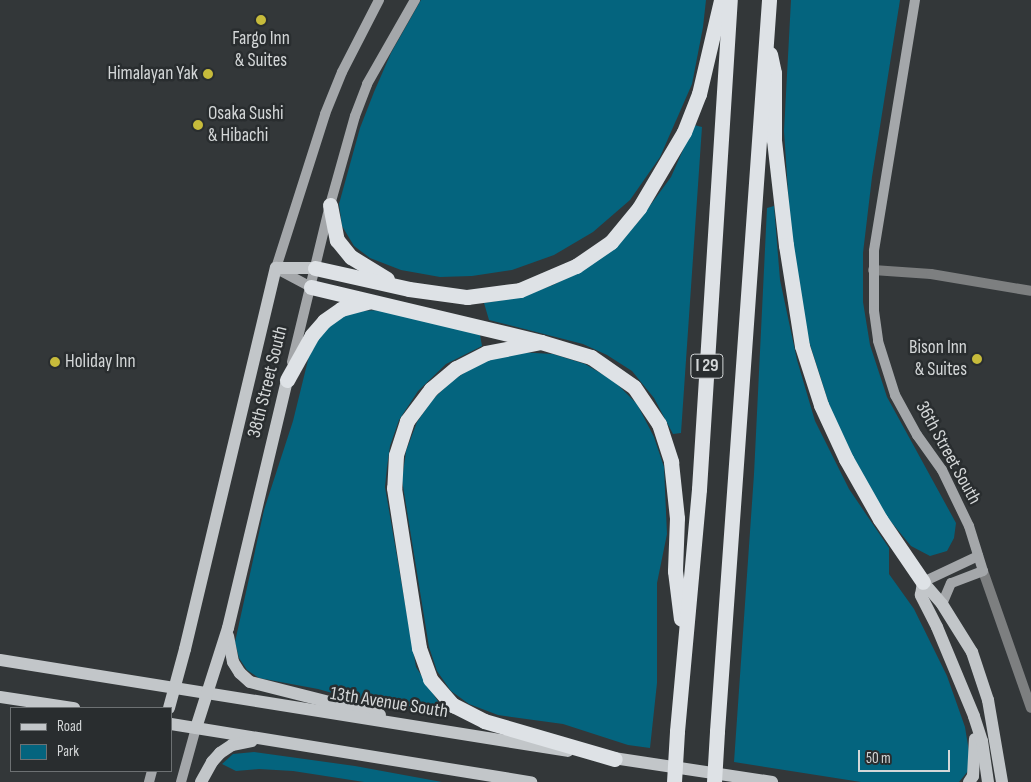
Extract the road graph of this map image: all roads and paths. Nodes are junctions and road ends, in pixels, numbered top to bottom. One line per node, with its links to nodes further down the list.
1 (379, 0): 9 (street, 38th Street South)
2 (415, 0): 8 (street, 38th Street South)
3 (721, 0): 13 (highway)
4 (730, 0): 23 (highway, I 29)
5 (769, 0): 7 (highway, I 29)
6 (915, 0): 11 (street, 36th Street South)
7 (766, 34): 20 (highway); 41 (highway, I 29, bridge)
8 (330, 205): 10 (street, 38th Street South); 13 (highway)
9 (276, 268): 10 (main road); 12 (street); 25 (main road, 38th Street South)
10 (315, 268): 12 (street, 38th Street South); 13 (highway)
11 (873, 270): 14 (street); 18 (street, 36th Street South)
12 (310, 287): 15 (highway); 17 (street, 38th Street South)
13 (409, 289)
14 (1031, 291)
15 (368, 302): 16 (highway); 17 (highway)
16 (540, 342): 23 (highway); 36 (highway)
17 (287, 380): 22 (main road, 38th Street South)
18 (978, 556): 19 (street, 36th Street South); 20 (street)
19 (983, 571): 21 (street); 30 (street, 36th Street South)
20 (923, 582): 21 (main road); 31 (main road)
21 (942, 604): 45 (main road)
22 (228, 628): 26 (main road, 38th Street South); 34 (main road)
23 (685, 653): 40 (highway, I 29, bridge)
24 (1, 660): 25 (main road, 13th Avenue South)
25 (175, 687): 26 (main road, 13th Avenue South); 29 (main road, 38th Street South)
26 (208, 692): 33 (main road, 38th Street South); 34 (main road, 13th Avenue South)
27 (0, 697): 28 (main road)
28 (67, 707)
29 (169, 707)
30 (1031, 708)
31 (974, 716): 43 (main road); 44 (main road)
32 (172, 724): 33 (main road)
33 (196, 728): 35 (main road); 37 (street, 38th Street South)
34 (426, 728): 36 (main road, 13th Avenue South)
35 (270, 740): 38 (main road); 39 (main road)
36 (615, 758): 42 (main road, 13th Avenue South)
37 (181, 782)
38 (201, 782)
39 (531, 782)
40 (674, 782)
41 (714, 782)
42 (772, 782)
43 (969, 782)
44 (988, 782)
45 (1002, 782)

